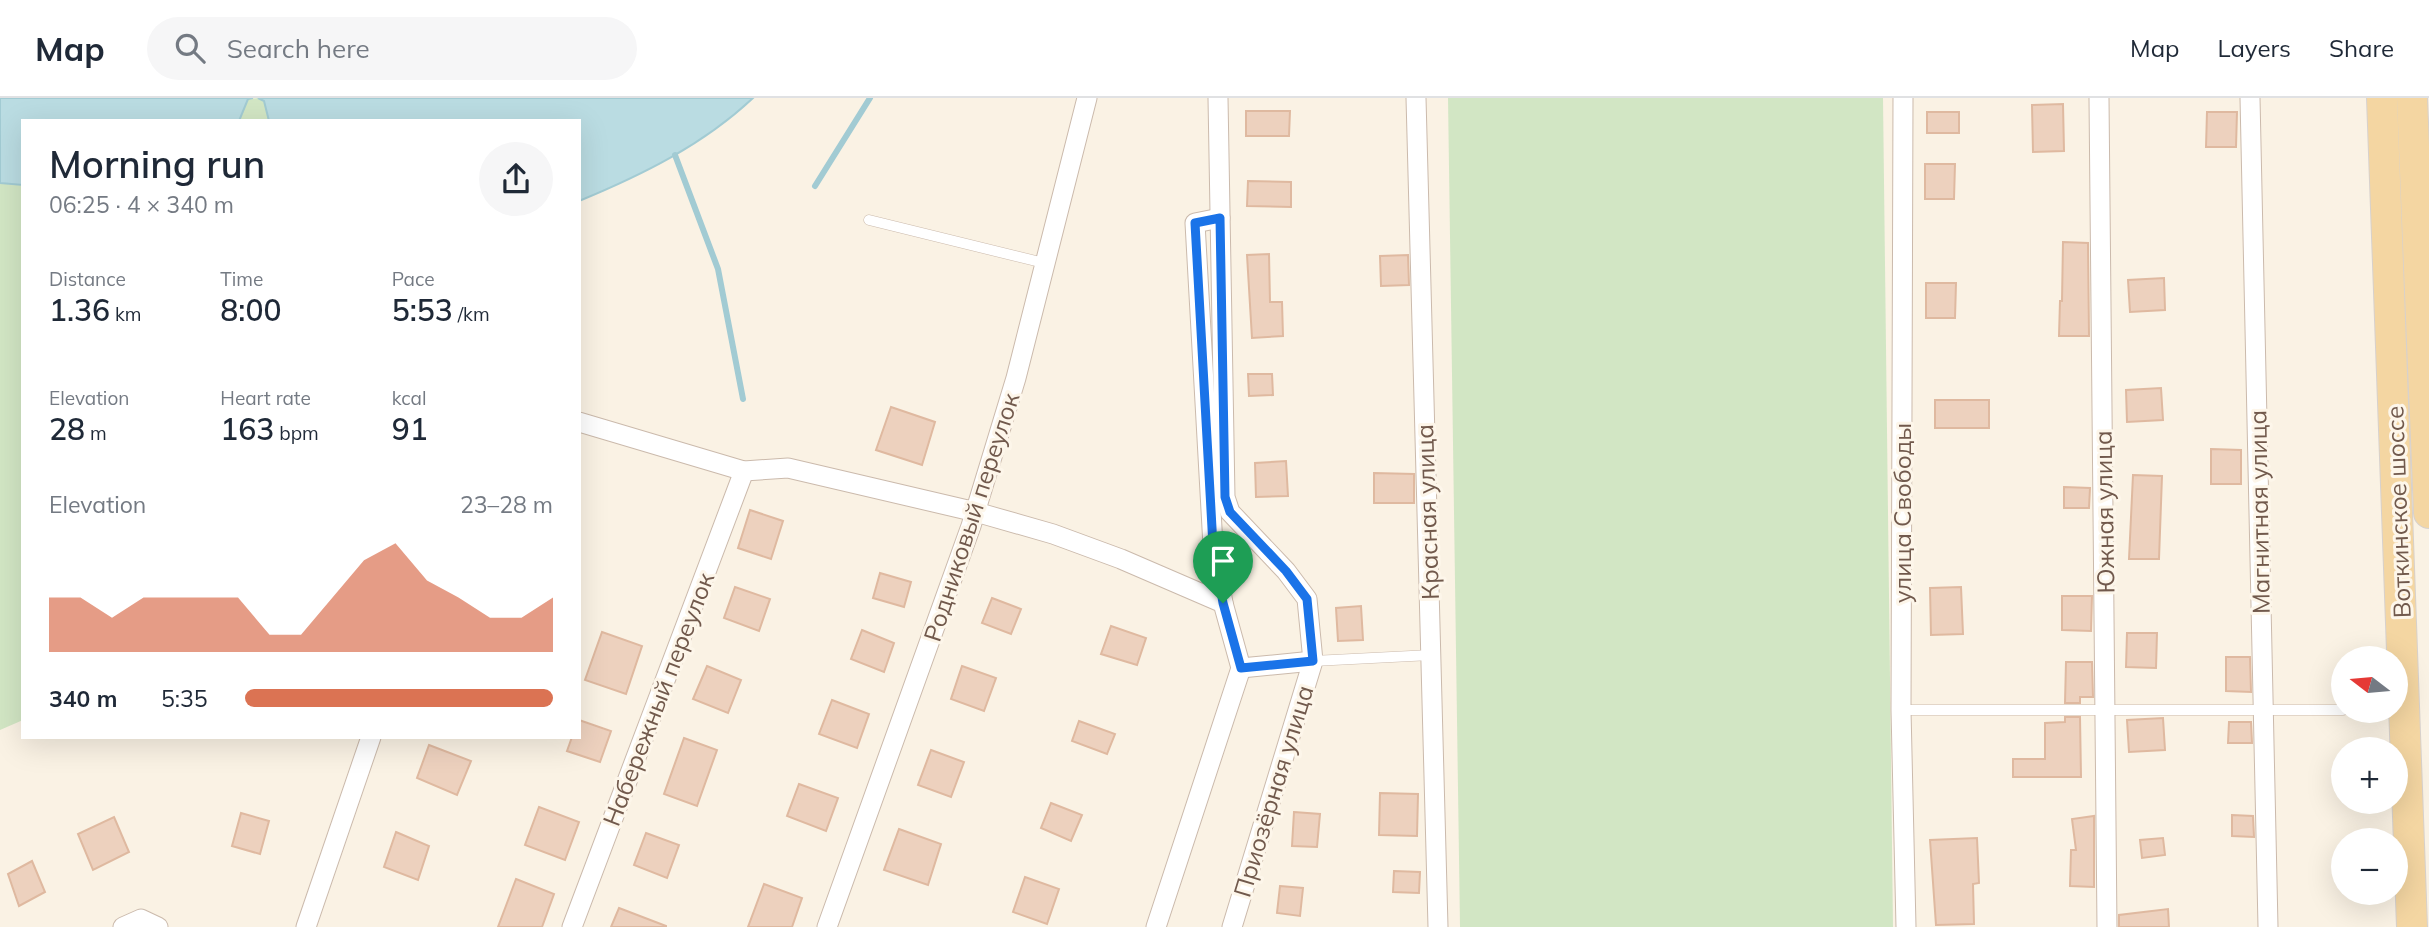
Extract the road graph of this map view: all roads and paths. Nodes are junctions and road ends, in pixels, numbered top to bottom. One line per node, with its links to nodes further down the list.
1 (1087, 98): 12 (street, Родниковый переулок)
2 (1218, 98): 9 (street, Приозёрная улица)
3 (1416, 98): 19 (street, Красная улица)
4 (1903, 98): 22 (street, улица Свободы)
5 (2099, 98): 23 (street, Южная улица)
6 (2250, 98): 24 (street, Магнитная улица)
7 (2382, 98): 18 (main road, Воткинское шоссе)
8 (2412, 98): 11 (main road, Воткинское шоссе)
9 (1220, 218): 17 (street); 20 (street, Приозёрная улица)
10 (869, 220): 12 (lane)
11 (2423, 236): 16 (main road, Воткинское шоссе)
12 (1044, 263): 15 (street, Родниковый переулок)
13 (581, 423): 14 (street)
14 (744, 471): 15 (street); 31 (street, Набережный переулок)
15 (976, 512): 17 (street); 32 (street, Родниковый переулок)
16 (2429, 513)
17 (1223, 603): 21 (street)
18 (2398, 646)
19 (1431, 655): 20 (lane); 35 (street, Красная улица)
20 (1313, 661): 21 (street); 34 (street, Приозёрная улица)
21 (1241, 668): 33 (street)
22 (1901, 710): 23 (lane); 36 (street, улица Свободы)
23 (2107, 710): 24 (lane); 37 (street, Южная улица)
24 (2264, 710): 25 (lane); 38 (street, Магнитная улица)
25 (2331, 710)
26 (2401, 723): 39 (main road, Воткинское шоссе)
27 (370, 739): 30 (street)
28 (122, 927): 29 (street)
29 (158, 927)
30 (306, 927)
31 (572, 927)
32 (827, 927)
33 (1156, 927)
34 (1232, 927)
35 (1438, 927)
36 (1906, 927)
37 (2107, 927)
38 (2268, 927)
39 (2412, 927)

